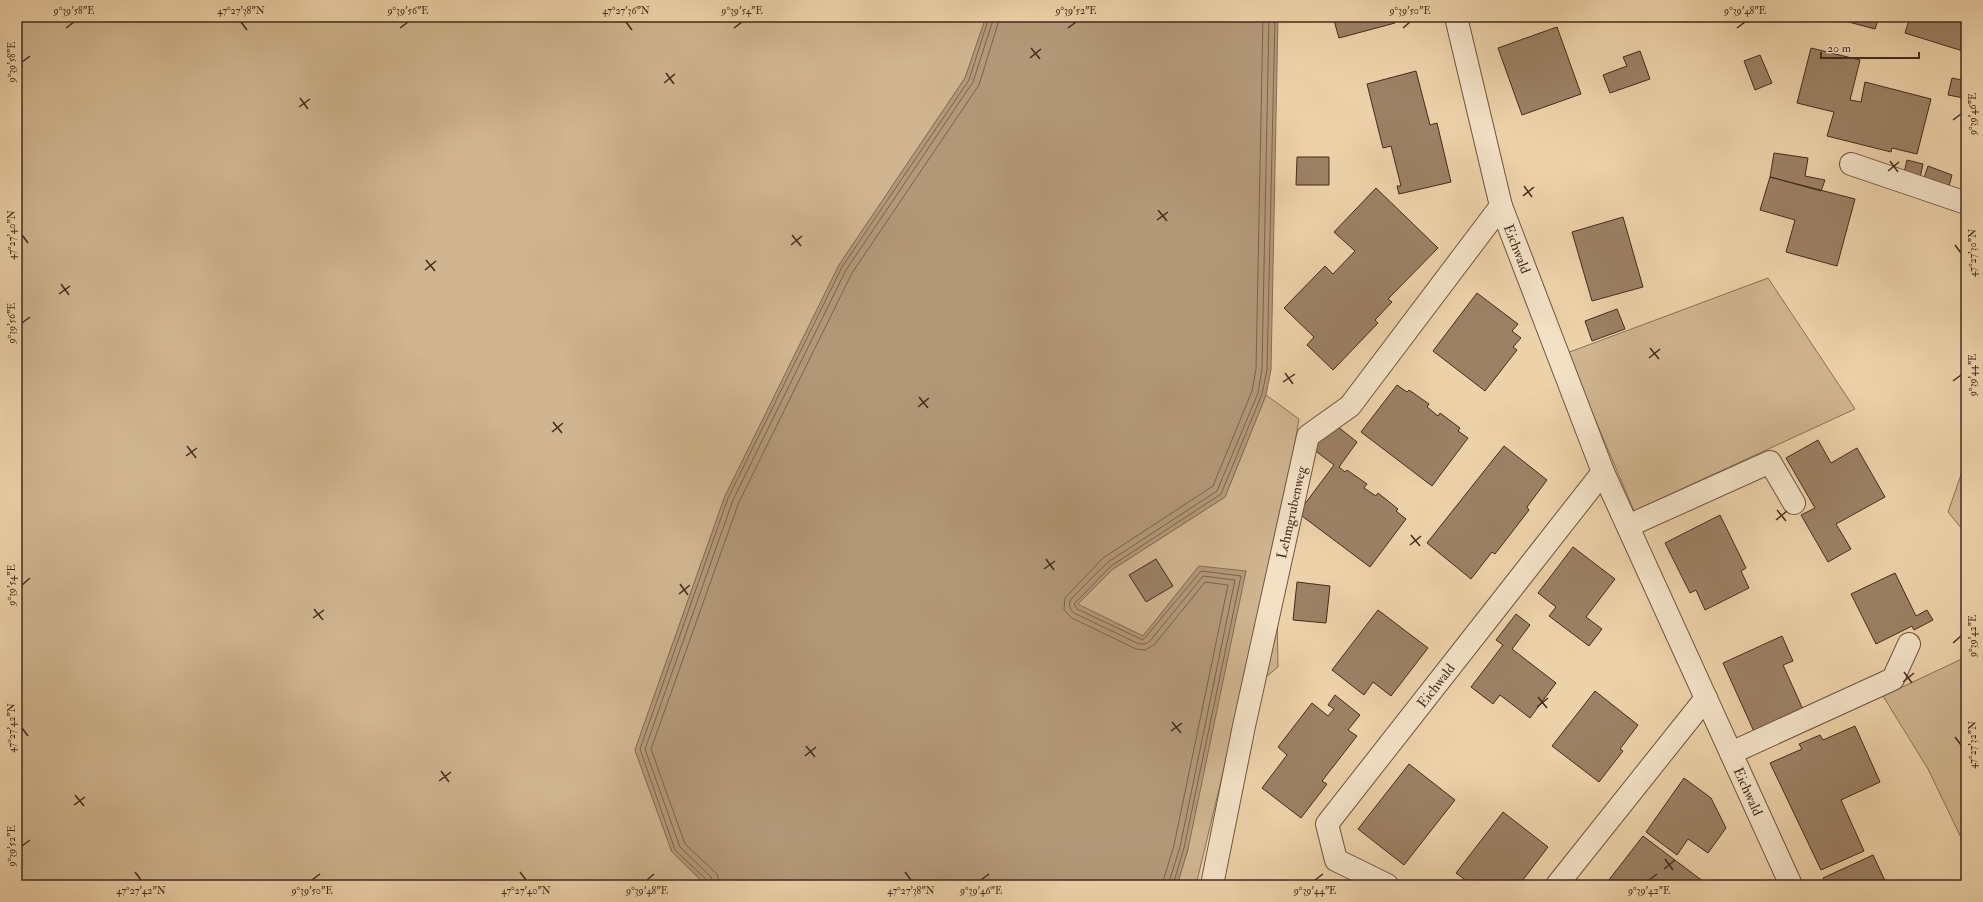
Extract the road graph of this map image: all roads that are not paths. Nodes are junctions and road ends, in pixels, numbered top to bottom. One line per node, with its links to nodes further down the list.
1 (1456, 17): 4 (street, Eichwald)
2 (1851, 164): 3 (street)
3 (1966, 203)
4 (1501, 206): 5 (street, Eichwald); 11 (street, Lehmgrubenweg)
5 (1603, 472): 7 (street, Eichwald); 12 (street, Eichwald)
6 (1794, 503): 7 (street)
7 (1628, 526): 9 (street, Eichwald)
8 (1909, 644): 10 (street)
9 (1706, 698): 10 (street, Eichwald); 13 (street)
10 (1731, 754): 14 (street, Eichwald)
11 (1212, 885)
12 (1387, 885)
13 (1557, 885)
14 (1791, 885)

